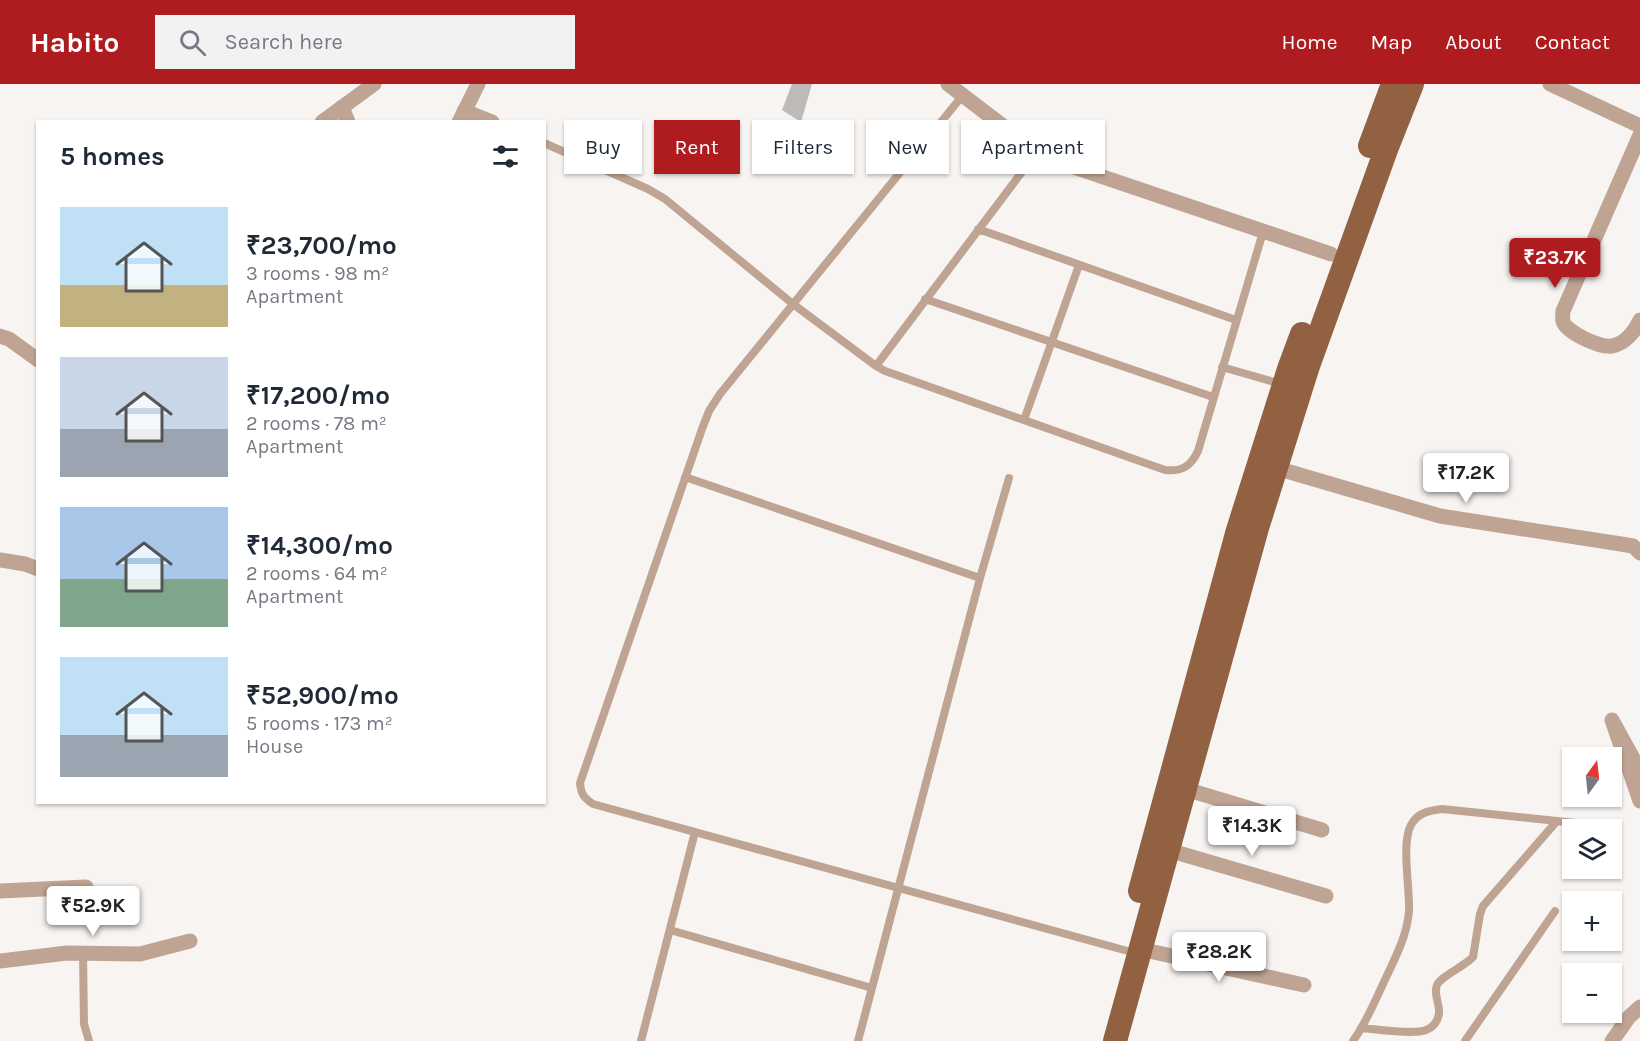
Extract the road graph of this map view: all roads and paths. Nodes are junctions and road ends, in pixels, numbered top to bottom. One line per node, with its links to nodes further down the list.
1 (374, 84): 8 (street)
2 (478, 84): 9 (street)
3 (948, 84): 7 (street)
4 (1393, 84): 20 (main road)
5 (1412, 84): 34 (main road)
6 (1550, 84): 13 (street)
7 (963, 95): 12 (street); 23 (lane)
8 (345, 114): 10 (street)
9 (461, 116): 11 (street)
10 (328, 120)
11 (482, 120)
12 (995, 120)
13 (1640, 126)
14 (1640, 135): 25 (street)
15 (546, 144): 23 (lane)
16 (1020, 174): 18 (lane)
17 (1092, 174): 19 (street)
18 (978, 229): 21 (lane); 22 (lane)
19 (1263, 232): 20 (street); 24 (lane)
20 (1331, 254): 31 (main road)
21 (1079, 265): 24 (lane); 27 (lane)
22 (925, 299): 27 (lane); 29 (lane)
23 (793, 304): 29 (lane); 35 (lane)
24 (1236, 320): 30 (lane)
25 (1640, 320)
26 (0, 336): 28 (street)
27 (1051, 343): 32 (lane); 33 (lane)
28 (36, 359)
29 (876, 366): 33 (lane)
30 (1222, 367): 31 (lane); 32 (lane)
31 (1284, 385): 58 (main road)
32 (1213, 398): 33 (lane)
33 (1024, 420)
34 (1276, 468): 37 (street); 44 (main road)
35 (685, 477): 40 (lane); 49 (lane)
36 (1009, 478): 40 (lane)
37 (1640, 553)
38 (0, 560): 39 (street)
39 (36, 568)
40 (980, 578): 52 (lane)
41 (1612, 720): 42 (street); 43 (street); 45 (street)
42 (1640, 756)
43 (1640, 771)
44 (1185, 789): 48 (street); 50 (main road)
45 (1640, 801)
46 (1557, 821): 47 (lane); 64 (lane); 64 (lane)
47 (1562, 822)
48 (1323, 830)
49 (695, 832): 52 (lane); 56 (lane)
50 (1168, 850): 54 (street); 58 (main road)
51 (86, 887): 53 (street)
52 (898, 888): 58 (lane); 62 (lane)
53 (0, 891)
54 (1326, 896)
55 (1555, 911): 71 (lane)
56 (670, 930): 62 (lane); 66 (lane)
57 (190, 941): 59 (street)
58 (1134, 951): 61 (street); 68 (main road); 69 (main road)
59 (83, 953): 60 (street); 65 (lane)
60 (0, 961)
61 (1304, 985)
62 (872, 988): 67 (lane)
63 (1640, 1007): 72 (street)
64 (1361, 1028): 70 (lane)
65 (89, 1041)
66 (641, 1041)
67 (858, 1041)
68 (1100, 1041)
69 (1115, 1041)
70 (1353, 1041)
71 (1465, 1041)
72 (1612, 1041)

